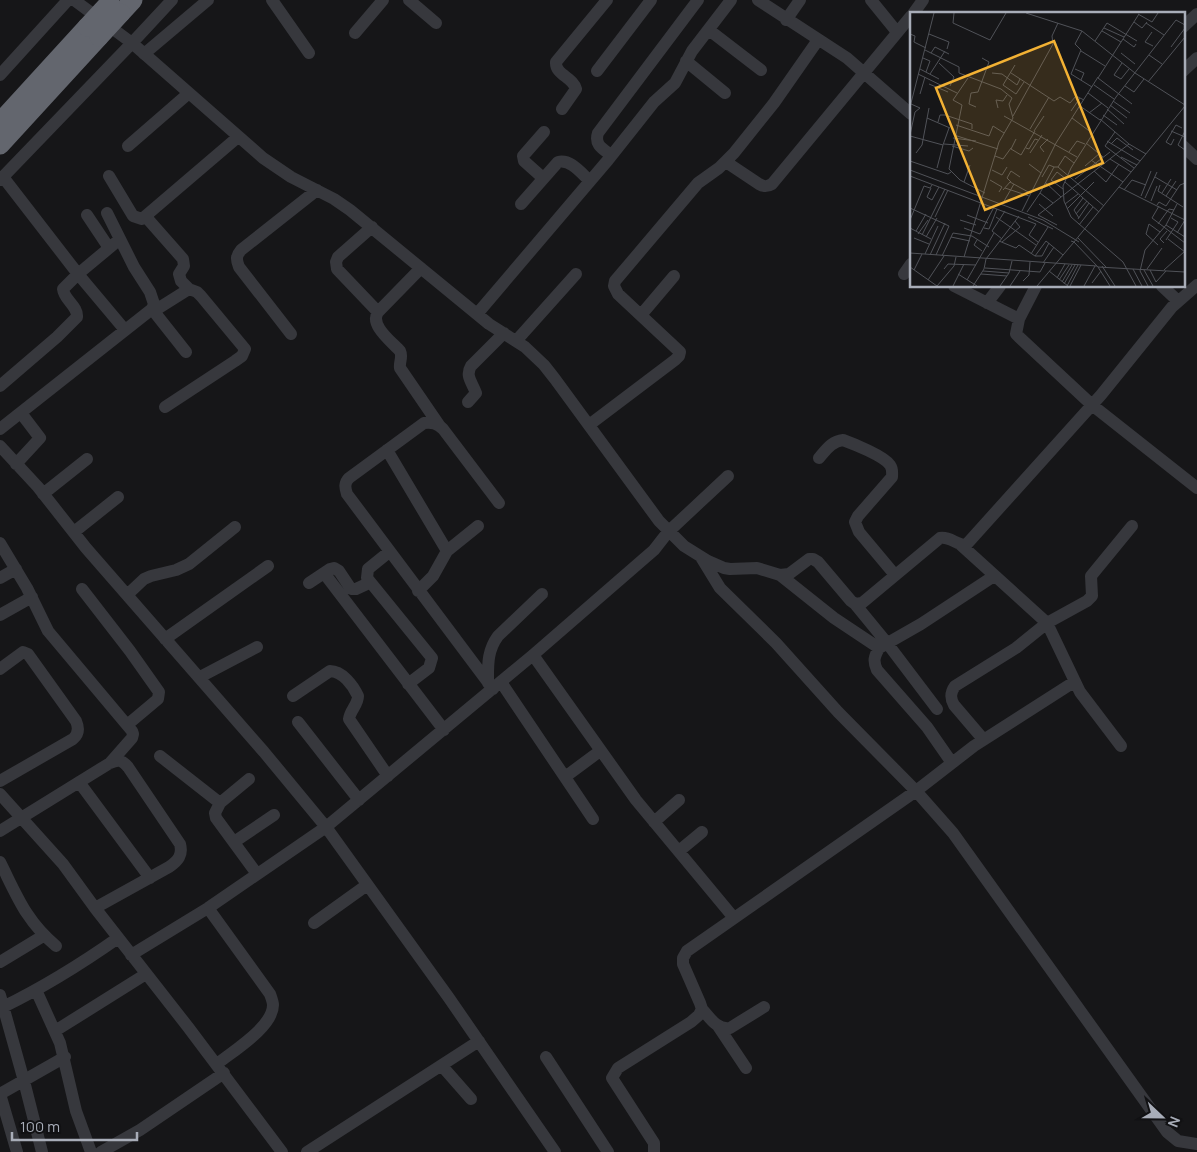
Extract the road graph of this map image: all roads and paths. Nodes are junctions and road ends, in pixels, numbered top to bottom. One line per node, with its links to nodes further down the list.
1 (68, 0): 37 (street)
2 (74, 0): 28 (street)
3 (172, 0): 28 (street)
4 (208, 0): 30 (street)
5 (272, 0): 29 (street)
6 (382, 0): 26 (street)
7 (409, 0): 21 (street)
8 (607, 0): 40 (street)
9 (651, 0): 35 (street)
10 (698, 0): 48 (street)
11 (731, 0): 23 (street)
12 (758, 0): 20 (street)
13 (800, 0): 20 (street)
14 (871, 0): 25 (street)
15 (923, 0): 17 (street)
16 (119, 4): 24 (highway, bridge)
17 (914, 12)
18 (1197, 14): 22 (street)
19 (910, 17): 25 (street)
20 (786, 20): 27 (street)
21 (436, 23)
22 (1184, 26)
23 (709, 30): 32 (street); 33 (street)
24 (93, 32): 42 (highway); 45 (highway)
25 (898, 32): 36 (street)
26 (355, 33)
27 (818, 40): 36 (street); 50 (street)
28 (132, 43): 30 (street); 52 (street)
29 (309, 52)
30 (144, 54): 38 (street)
31 (1197, 58): 34 (street)
32 (686, 61): 39 (street); 48 (street)
33 (761, 70)
34 (1184, 70)
35 (596, 71)
36 (864, 72): 41 (street); 50 (street)
37 (0, 75)
38 (189, 93): 44 (street); 46 (street)
39 (725, 93)
40 (562, 109)
41 (910, 113)
42 (0, 122)
43 (544, 132): 53 (street)
44 (238, 137): 55 (street); 59 (street)
45 (0, 145)
46 (128, 146)
47 (1184, 147): 49 (street)
48 (611, 156): 54 (street)
49 (1197, 160)
50 (726, 162): 78 (street)
51 (109, 176): 59 (street)
52 (2, 178): 64 (street)
53 (543, 178): 54 (street); 56 (street)
54 (590, 181): 77 (street)
55 (317, 190): 60 (street); 82 (street)
56 (521, 204)
57 (107, 213): 61 (street)
58 (87, 215): 62 (street)
59 (146, 217): 72 (street)
60 (372, 227): 63 (street); 76 (street)
61 (120, 239): 62 (street); 75 (street)
62 (109, 248): 64 (street)
63 (421, 268): 76 (street); 77 (street)
64 (78, 274): 80 (street); 85 (street)
65 (576, 274): 83 (street)
66 (674, 276): 78 (street)
67 (1197, 285): 73 (street)
68 (958, 288): 74 (street)
69 (999, 288): 74 (street)
70 (1035, 288): 79 (street)
71 (1164, 288): 73 (street)
72 (189, 289): 75 (street); 88 (street)
73 (1178, 301): 87 (street)
74 (987, 304): 79 (street)
75 (153, 310): 80 (street); 84 (street)
76 (378, 312): 90 (street)
77 (477, 314): 81 (street)
78 (641, 315): 91 (street)
79 (1019, 320): 87 (street)
80 (125, 330): 89 (street)
81 (504, 333): 83 (street); 86 (street)
82 (291, 334)
83 (516, 341): 91 (street)
84 (186, 352)
85 (0, 386)
86 (468, 402)
87 (1092, 405): 99 (street); 109 (street)
88 (165, 407)
89 (21, 413): 92 (street); 97 (street)
90 (439, 425): 94 (street); 102 (street)
91 (589, 425): 107 (street)
92 (0, 430)
93 (0, 446): 97 (street)
94 (387, 450): 110 (street); 111 (street)
95 (819, 458): 117 (street)
96 (86, 459): 100 (street)
97 (16, 464): 100 (street)
98 (728, 476): 107 (street)
99 (1197, 488)
100 (43, 494): 106 (street)
101 (118, 497): 106 (street)
102 (499, 503)
103 (478, 526): 110 (street)
104 (1132, 526): 129 (street)
105 (235, 528): 125 (street)
106 (74, 532): 125 (street)
107 (668, 532): 112 (street); 133 (street)
108 (0, 543): 114 (street)
109 (961, 545): 117 (street); 118 (street)
110 (448, 551): 123 (street)
111 (389, 552): 121 (street); 123 (street)
112 (701, 557): 116 (street); 157 (street)
113 (268, 566): 130 (street)
114 (16, 569): 119 (street); 126 (street)
115 (324, 573): 120 (street); 121 (street); 137 (street)
116 (780, 575): 127 (street); 131 (street)
117 (895, 575): 127 (street)
118 (994, 576): 129 (street); 131 (street)
119 (0, 578)
120 (309, 583)
121 (369, 583): 137 (street)
122 (82, 589): 144 (street)
123 (418, 591): 138 (street)
124 (542, 594): 138 (street)
125 (127, 595): 130 (street)
126 (32, 597): 128 (street); 144 (street)
127 (855, 604): 131 (street)
128 (0, 615)
129 (1047, 624): 136 (street); 140 (street)
130 (165, 639): 135 (street)
131 (883, 646): 141 (street); 142 (street)
132 (257, 647): 135 (street)
133 (533, 655): 138 (street); 148 (street)
134 (0, 669): 155 (street)
135 (200, 677): 166 (street)
136 (1074, 682): 146 (street); 147 (street)
137 (408, 684): 145 (street)
138 (494, 685): 145 (street); 153 (street)
139 (293, 696): 152 (street)
140 (951, 699): 141 (street); 146 (street)
141 (937, 709): 142 (street)
142 (922, 720): 151 (street)
143 (298, 722): 159 (street)
144 (126, 724): 150 (street)
145 (444, 730): 152 (street)
146 (983, 740): 151 (street)
147 (1120, 746)
148 (600, 750): 153 (street); 165 (street)
149 (160, 756): 161 (street)
150 (110, 763): 156 (street); 173 (street)
151 (952, 763): 157 (street)
152 (388, 776): 159 (street)
153 (565, 777): 164 (street)
154 (249, 779): 161 (street)
155 (0, 780)
156 (79, 782): 163 (street); 173 (street)
157 (916, 791): 177 (street); 200 (street)
158 (0, 794): 163 (street)
159 (359, 800): 166 (street)
160 (679, 800): 165 (street)
161 (220, 802): 169 (street)
162 (274, 814): 169 (street)
163 (23, 818): 167 (street); 175 (street)
164 (593, 819)
165 (654, 822): 170 (street)
166 (326, 827): 172 (street); 174 (street)
167 (0, 831)
168 (702, 832): 170 (street)
169 (234, 842): 172 (street)
170 (679, 851): 177 (street)
171 (0, 862): 179 (street)
172 (257, 874): 176 (street)
173 (150, 878): 175 (street)
174 (368, 885): 178 (street); 191 (street)
175 (95, 908): 180 (street)
176 (208, 908): 182 (street); 196 (street)
177 (734, 918): 188 (street)
178 (314, 923)
179 (43, 936): 181 (street); 183 (street)
180 (118, 938): 182 (street); 185 (street)
181 (56, 946)
182 (131, 955): 184 (street)
183 (0, 962)
184 (146, 974): 190 (street); 196 (street)
185 (36, 990): 186 (street); 190 (street)
186 (2, 1001): 197 (street)
187 (764, 1007): 189 (street)
188 (702, 1009): 189 (street); 209 (street)
189 (718, 1026): 195 (street)
190 (56, 1031): 192 (street)
191 (479, 1041): 194 (street); 201 (street)
192 (65, 1057): 197 (street); 204 (street)
193 (546, 1057): 208 (street)
194 (442, 1066): 199 (street); 207 (street)
195 (746, 1068)
196 (220, 1069): 205 (street); 206 (street)
197 (24, 1081): 198 (street); 203 (street)
198 (0, 1094): 202 (street)
199 (471, 1099)
200 (1197, 1144)
201 (552, 1151)
202 (17, 1152)
203 (42, 1152)
204 (91, 1152)
205 (101, 1152)
206 (282, 1152)
207 (306, 1152)
208 (608, 1152)
209 (654, 1152)

